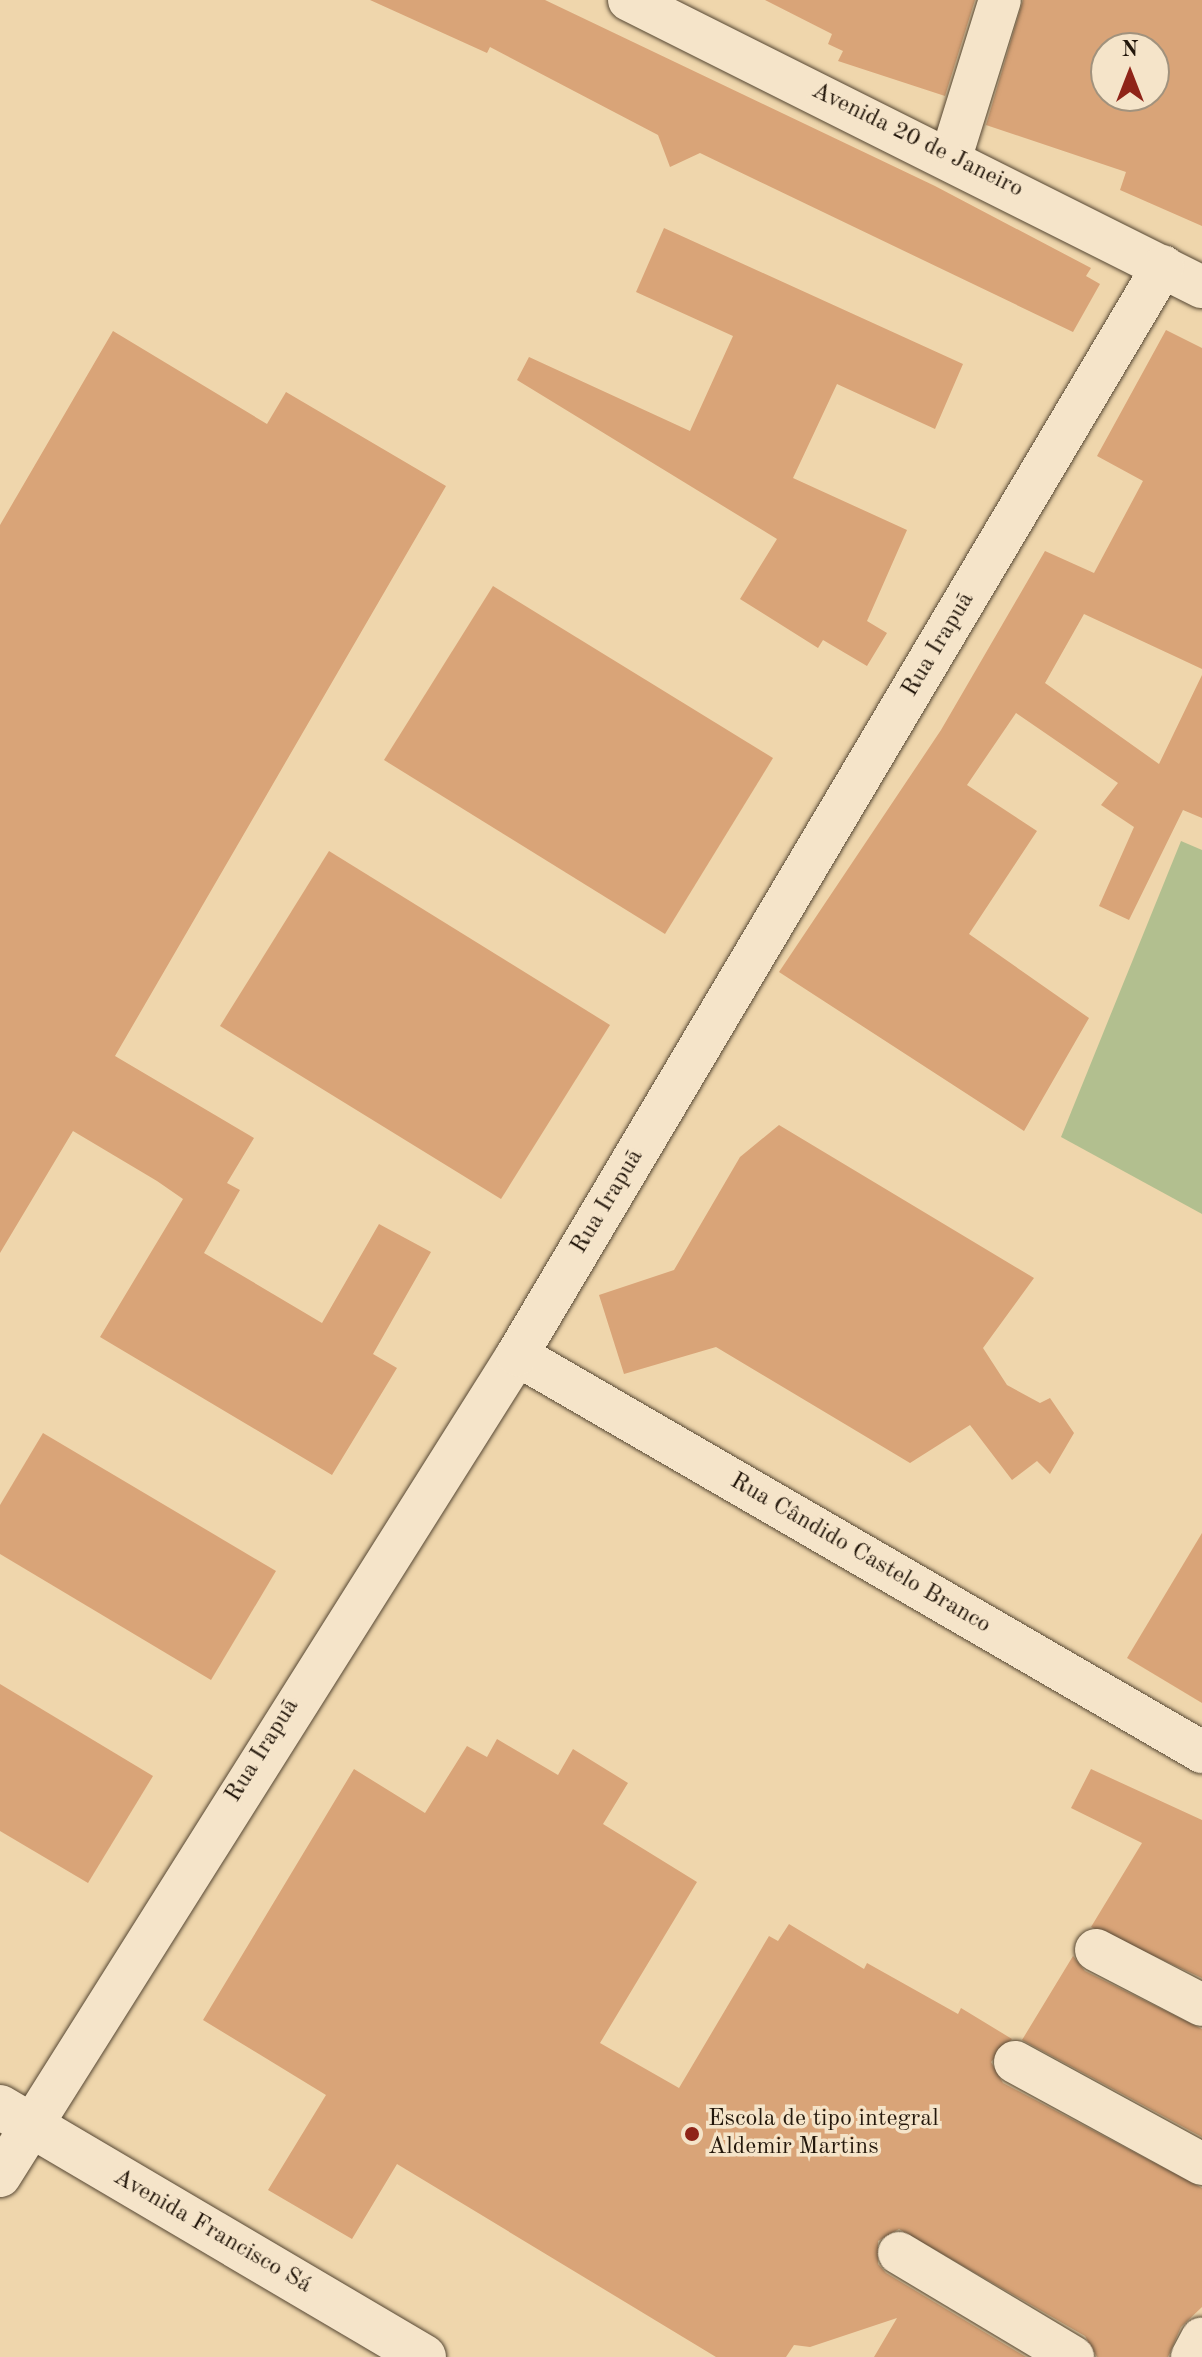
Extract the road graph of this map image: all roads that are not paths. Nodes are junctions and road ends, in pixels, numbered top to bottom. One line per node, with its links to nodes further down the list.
1 (629, 0): 3 (street, Avenida 20 de Janeiro)
2 (1000, 0): 3 (street)
3 (951, 157): 4 (street, Avenida 20 de Janeiro)
4 (1163, 266): 5 (street, Avenida 20 de Janeiro); 6 (street, Rua Irapuã)
5 (1202, 287)
6 (517, 1355): 7 (street, Rua Cândido Castelo Branco); 11 (street, Rua Irapuã)
7 (1202, 1752)
8 (1096, 1950): 9 (street)
9 (1202, 2005)
10 (1015, 2062): 12 (street)
11 (15, 2116): 13 (street, Rua Irapuã); 16 (main road, Avenida Francisco Sá)
12 (1202, 2164)
13 (0, 2176)
14 (899, 2253): 17 (street)
15 (1202, 2338): 18 (street)
16 (424, 2357)
17 (1073, 2357)
18 (1192, 2357)

